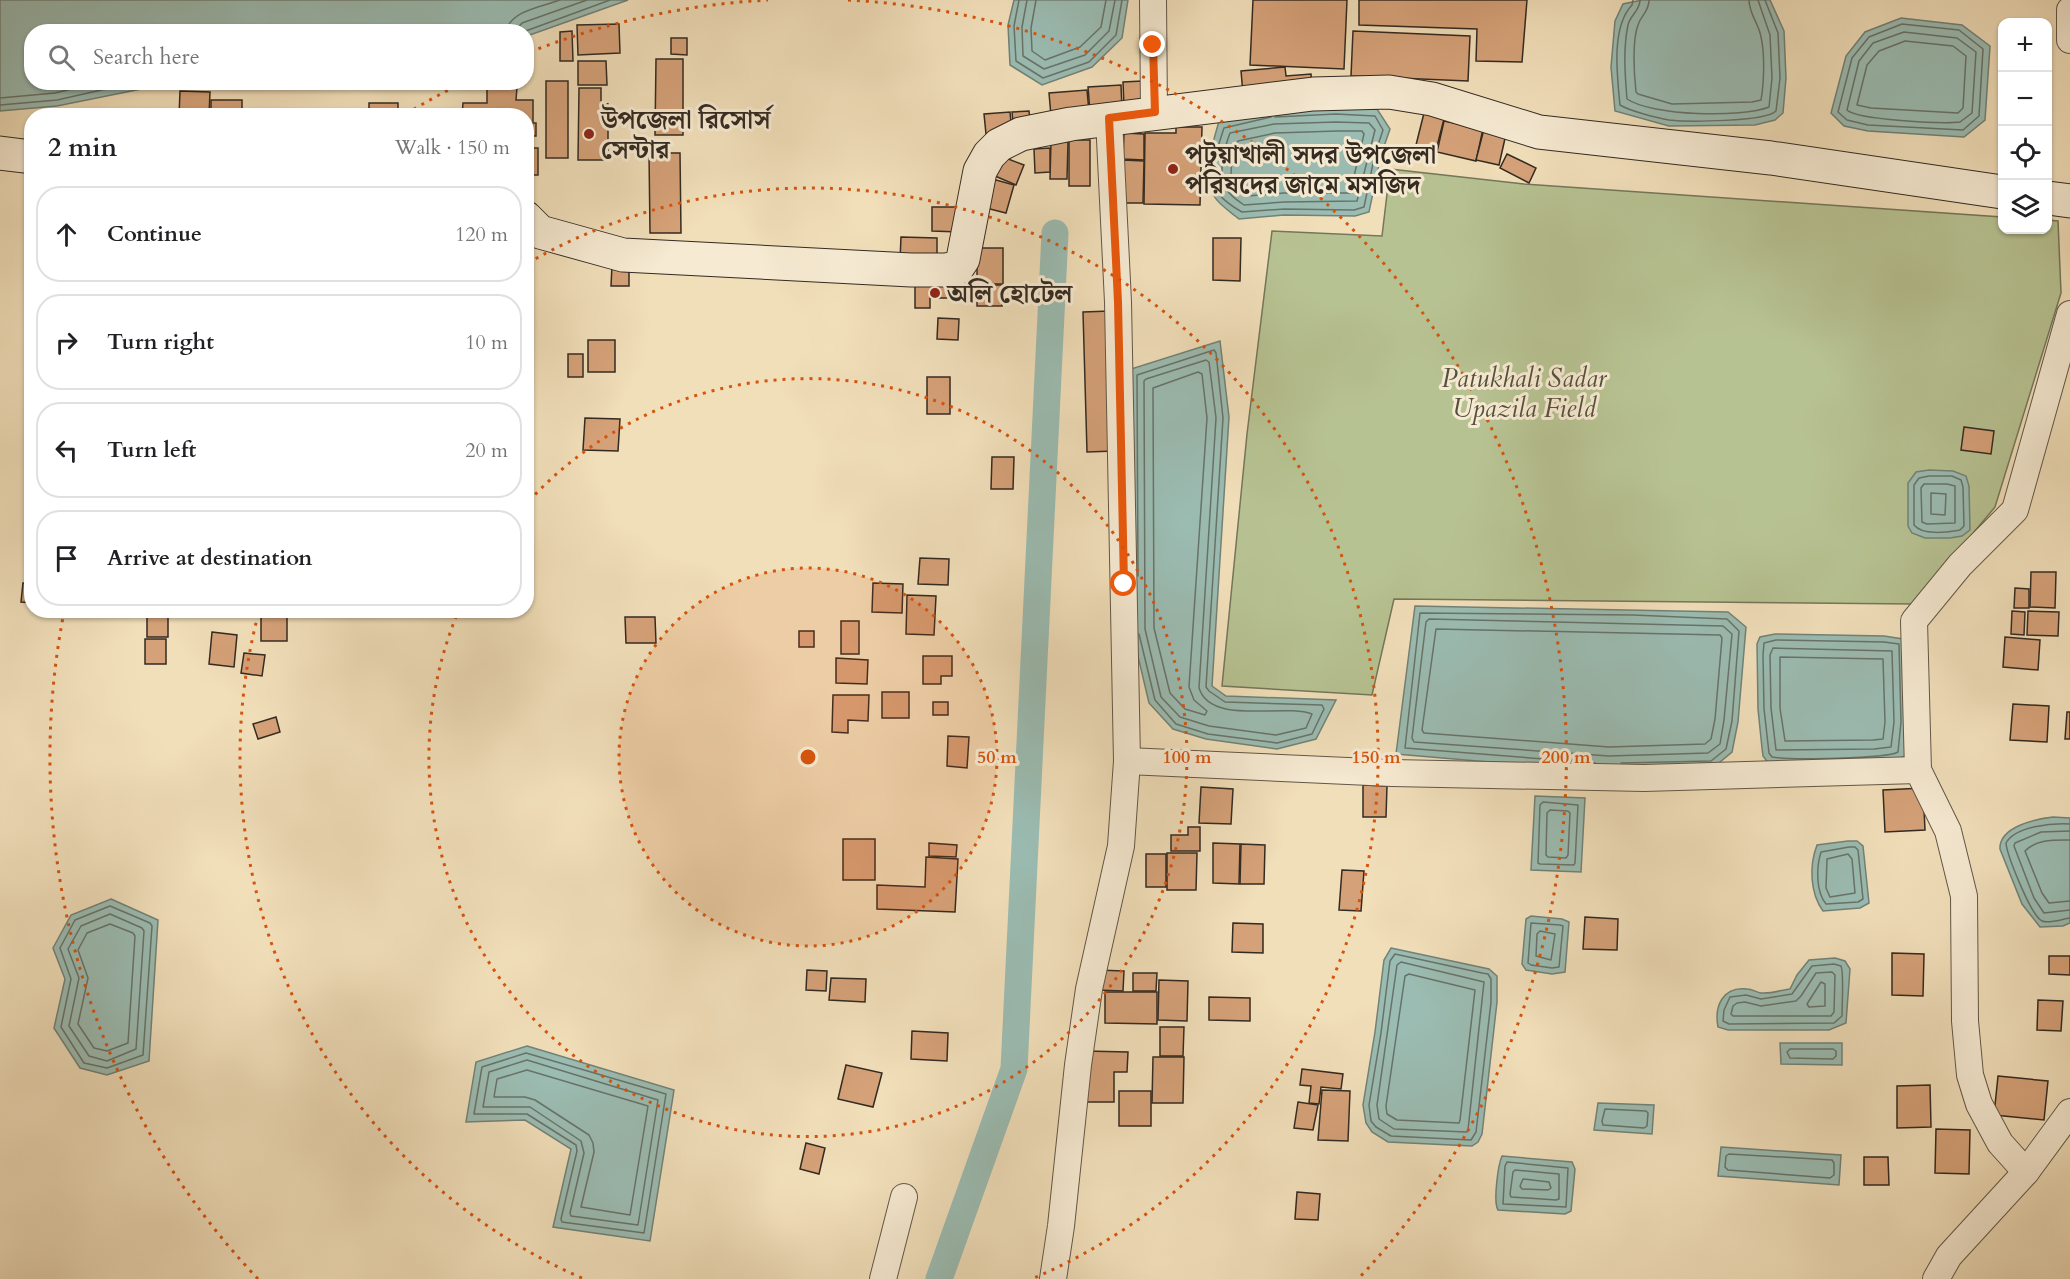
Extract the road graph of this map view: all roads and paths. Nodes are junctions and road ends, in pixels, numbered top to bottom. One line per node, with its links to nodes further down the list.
1 (1153, 0): 4 (street)
2 (2070, 10): 3 (street)
3 (2070, 40)
4 (1155, 112): 5 (street); 8 (street)
5 (1109, 118): 11 (street); 13 (street)
6 (0, 153): 7 (street)
7 (24, 157)
8 (1998, 191)
9 (2052, 199): 10 (street)
10 (2070, 201)
11 (534, 226)
12 (2070, 314): 14 (street)
13 (1127, 761): 14 (street); 19 (street)
14 (1918, 771): 16 (street)
15 (2070, 1112): 16 (street)
16 (2026, 1172): 20 (street)
17 (903, 1197): 18 (street)
18 (883, 1279)
19 (1053, 1279)
20 (1936, 1279)

